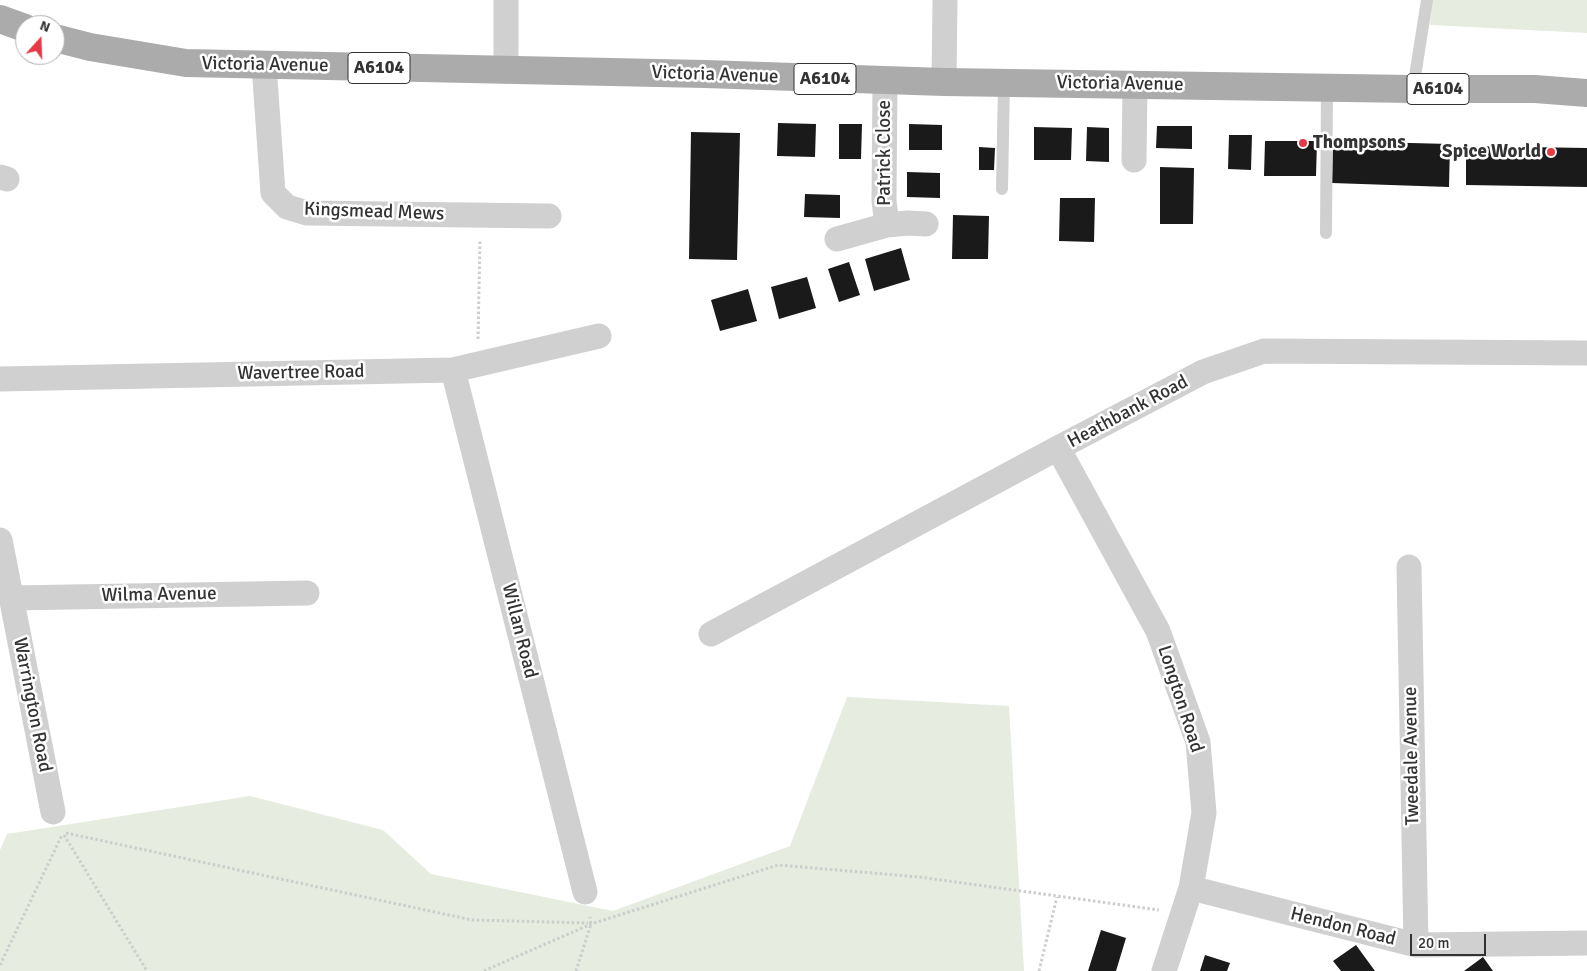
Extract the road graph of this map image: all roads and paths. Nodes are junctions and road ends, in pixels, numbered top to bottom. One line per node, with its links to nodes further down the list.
1 (506, 0): 8 (street)
2 (945, 0): 10 (street)
3 (1427, 0): 14 (lane)
4 (0, 19): 5 (main road)
5 (15, 24)
6 (65, 41): 7 (main road, Victoria Avenue / A6104)
7 (264, 65): 8 (main road, Victoria Avenue / A6104); 18 (street, Kingsmead Mews)
8 (506, 71): 9 (main road, Victoria Avenue / A6104)
9 (885, 81): 10 (main road, Victoria Avenue / A6104); 20 (street, Patrick Close)
10 (944, 82): 11 (main road, Victoria Avenue / A6104)
11 (1004, 83): 12 (main road, Victoria Avenue / A6104); 17 (lane)
12 (1135, 84): 13 (main road, Victoria Avenue / A6104); 16 (street)
13 (1327, 87): 14 (main road, Victoria Avenue / A6104); 21 (lane)
14 (1413, 89): 15 (main road, Victoria Avenue / A6104)
15 (1587, 93)
16 (1134, 160)
17 (1002, 189)
18 (550, 216)
19 (926, 224): 20 (street, Patrick Close)
20 (886, 225): 22 (street, Patrick Close)
21 (1326, 233)
22 (837, 239)
23 (479, 268): 26 (path)
24 (598, 336): 26 (street, Wavertree Road)
25 (1587, 354): 29 (street, Heathbank Road)
26 (478, 364): 27 (street, Wavertree Road)
27 (452, 370): 28 (street, Wavertree Road); 37 (street, Willan Road)
28 (0, 379)
29 (1058, 448): 34 (street, Heathbank Road); 36 (street, Longton Road)
30 (0, 540): 33 (street, Warrington Road)
31 (1409, 567): 42 (street, Tweedale Avenue)
32 (307, 593): 33 (street, Wilma Avenue)
33 (11, 598): 35 (street, Warrington Road)
34 (711, 634)
35 (58, 822): 40 (path); 43 (path); 44 (path)
36 (1191, 888): 39 (street, Longton Road); 42 (street, Hendon Road)
37 (585, 892)
38 (1057, 897): 39 (path); 40 (path); 47 (path)
39 (1184, 913): 48 (street, Longton Road)
40 (591, 924): 45 (path); 46 (path)
41 (1587, 943): 42 (street, Hendon Road)
42 (1416, 945)
43 (0, 965)
44 (147, 971)
45 (484, 971)
46 (576, 971)
47 (1039, 971)
48 (1164, 971)

